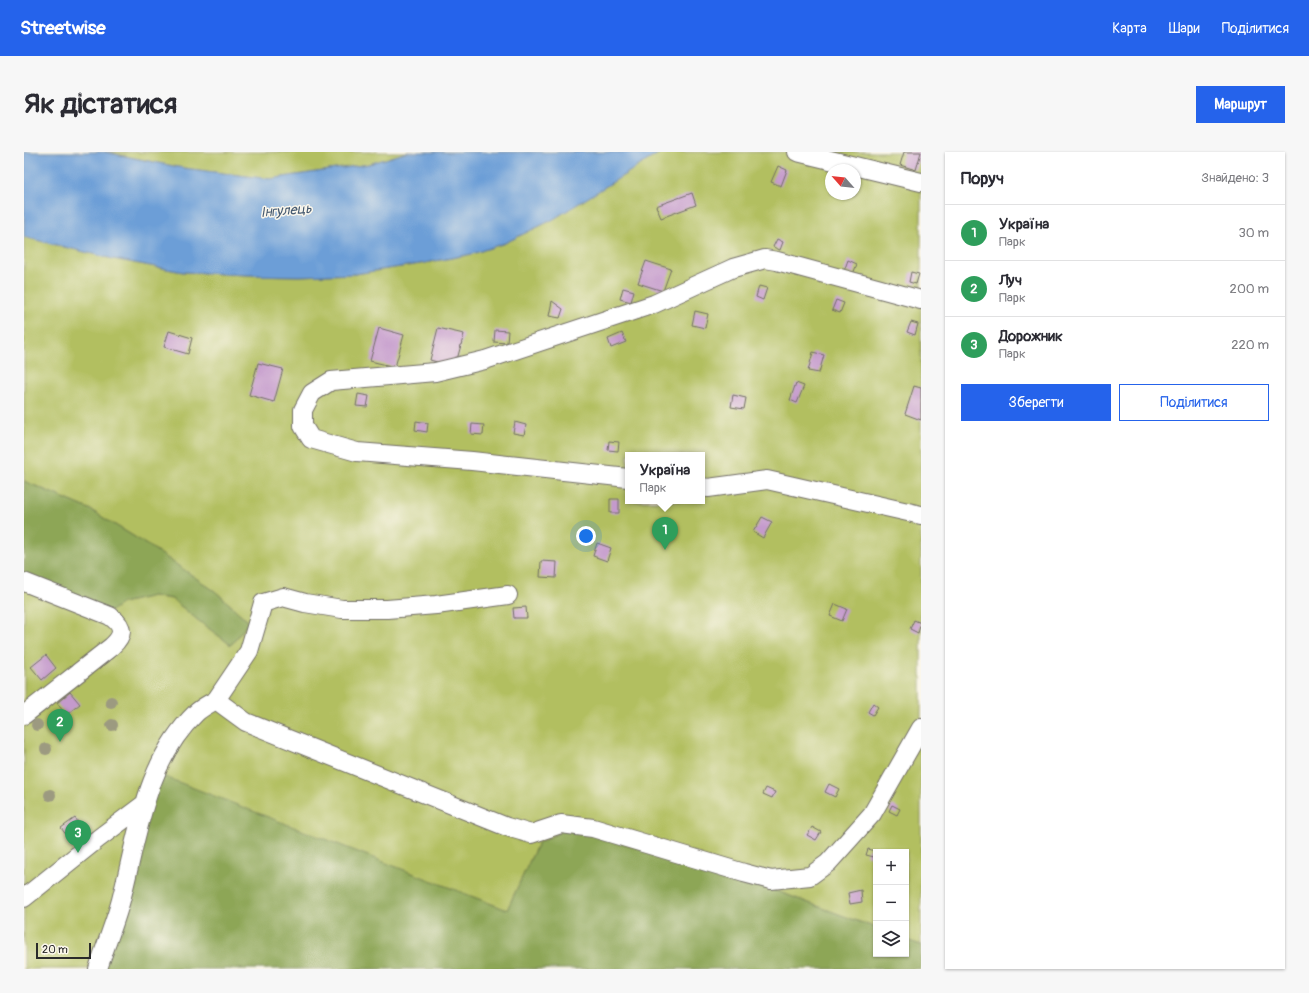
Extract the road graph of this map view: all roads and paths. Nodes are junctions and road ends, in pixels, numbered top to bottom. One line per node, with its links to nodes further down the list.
1 (797, 152): 2 (street)
2 (921, 182)
3 (921, 300): 4 (street)
4 (625, 478)
5 (705, 488): 6 (street)
6 (921, 515)
7 (24, 582): 10 (street)
8 (508, 594): 9 (street)
9 (216, 700): 11 (street); 12 (street)
10 (24, 715)
11 (921, 728)
12 (143, 805): 13 (street); 14 (street)
13 (24, 898)
14 (98, 969)

